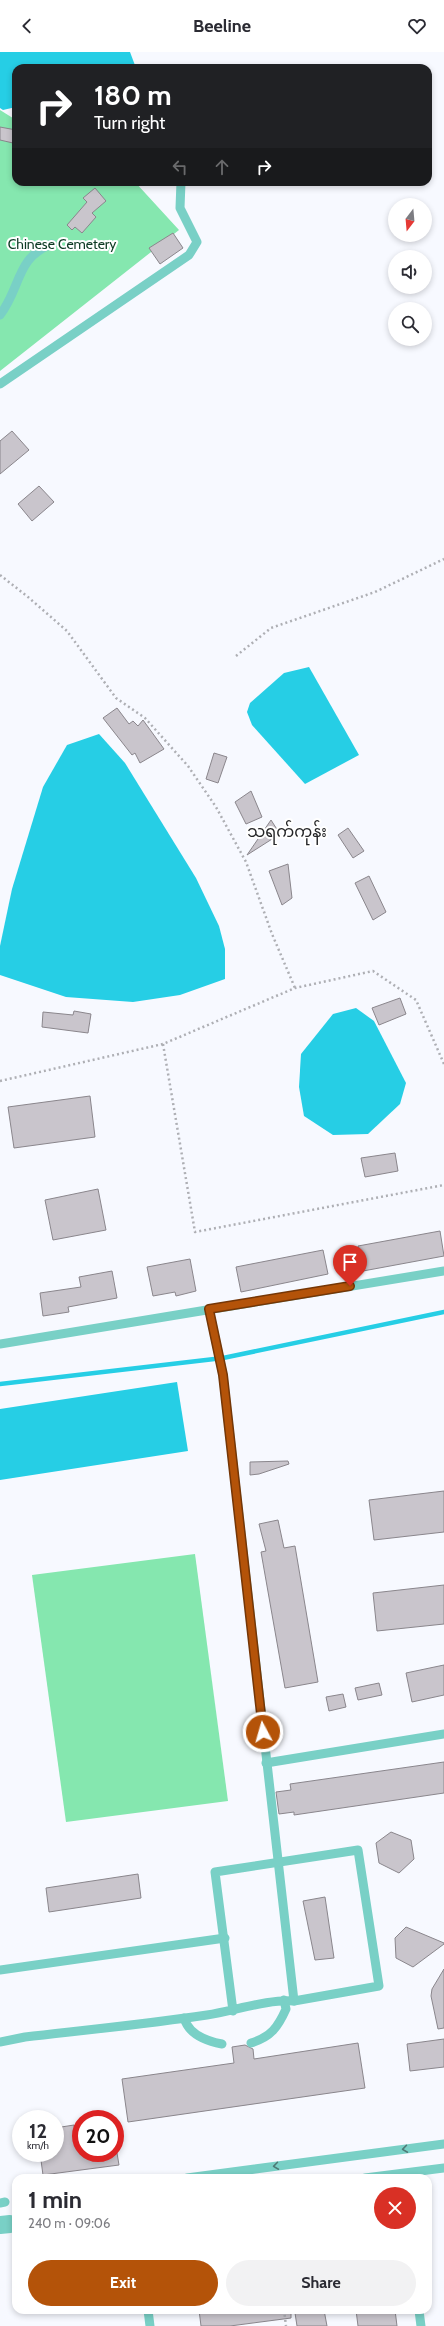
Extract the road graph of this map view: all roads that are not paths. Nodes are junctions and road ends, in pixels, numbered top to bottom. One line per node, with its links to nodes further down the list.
1 (181, 186): 4 (lane)
2 (52, 244): 3 (lane)
3 (0, 315)
4 (0, 384)
5 (444, 1271): 6 (lane)
6 (209, 1309): 7 (lane); 9 (lane)
7 (0, 1344)
8 (444, 1734): 9 (lane)
9 (266, 1763): 10 (lane)
10 (278, 1861): 11 (lane); 14 (lane); 14 (lane)
11 (225, 1938): 12 (lane); 15 (lane)
12 (0, 1970)
13 (284, 2000): 14 (lane); 15 (lane); 18 (lane)
14 (294, 2001)
15 (233, 2011): 16 (lane)
16 (184, 2018): 17 (lane); 19 (lane)
17 (0, 2042)
18 (251, 2043)
19 (222, 2044)
20 (444, 2144): 22 (lane, one-way to 22)
21 (444, 2168): 23 (lane)
22 (217, 2174)
23 (412, 2174)
24 (148, 2314): 26 (lane)
25 (420, 2314): 27 (lane)
26 (150, 2326)
27 (421, 2326)

